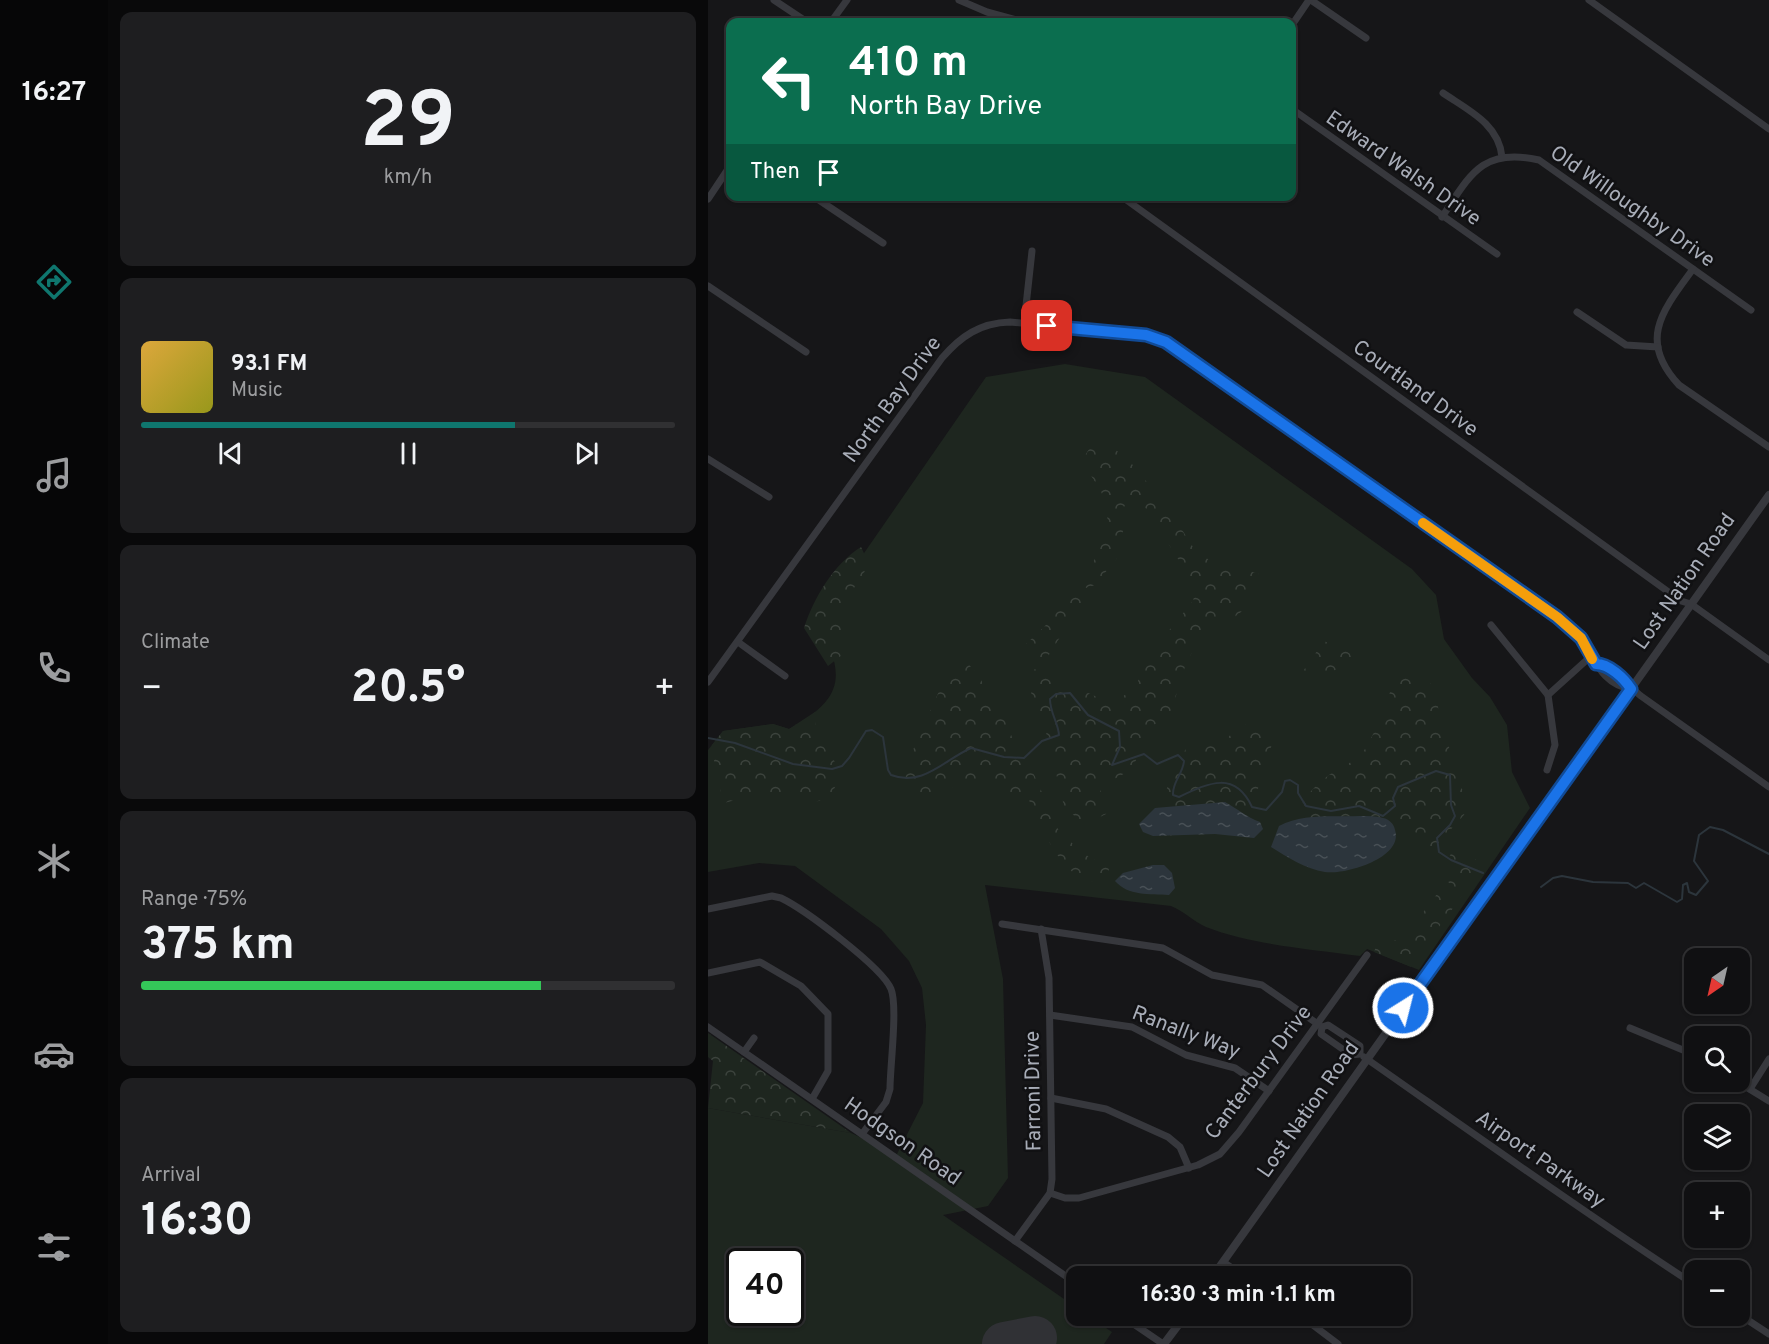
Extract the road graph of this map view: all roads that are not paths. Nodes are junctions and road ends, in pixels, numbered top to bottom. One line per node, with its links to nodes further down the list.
1 (774, 0): 6 (street)
2 (847, 0): 7 (street)
3 (959, 0): 8 (street)
4 (1310, 0): 9 (street); 10 (street)
5 (1589, 0): 13 (street)
6 (801, 18)
7 (834, 18)
8 (1009, 18)
9 (1296, 19)
10 (1366, 38)
11 (1443, 93): 14 (street)
12 (1296, 112): 19 (street, Edward Walsh Drive)
13 (1769, 129)
14 (1502, 157): 19 (street); 23 (street, Old Willoughby Drive)
15 (726, 172): 16 (street)
16 (708, 199)
17 (820, 201): 20 (street)
18 (1128, 201): 34 (street, Courtland Drive)
19 (1442, 217): 22 (street, Edward Walsh Drive)
20 (883, 243)
21 (1032, 251): 27 (street)
22 (1497, 254)
23 (1693, 270): 25 (street, Old Willoughby Drive); 28 (street)
24 (708, 286): 29 (street)
25 (1751, 310)
26 (1577, 312): 28 (street)
27 (1024, 324): 36 (street, North Bay Drive); 37 (street, North Bay Drive)
28 (1658, 347): 30 (street)
29 (806, 352)
30 (1769, 447)
31 (708, 459): 33 (street)
32 (1769, 495): 34 (street, Lost Nation Road)
33 (769, 497)
34 (1691, 604): 38 (street, Courtland Drive); 41 (street, Lost Nation Road)
35 (1491, 625): 42 (street)
36 (738, 642): 39 (street); 40 (street, North Bay Drive)
37 (1590, 657): 41 (street, North Bay Drive); 42 (street)
38 (1769, 660)
39 (785, 676)
40 (708, 682)
41 (1631, 689): 44 (street, North Bay Drive); 57 (street, Lost Nation Road)
42 (1548, 694): 43 (street)
43 (1547, 770)
44 (1769, 787)
45 (708, 909): 64 (street)
46 (1002, 924): 47 (street)
47 (1041, 929): 50 (street, Farroni Drive); 51 (street)
48 (1366, 955): 51 (street, Canterbury Drive)
49 (708, 973): 62 (street)
50 (1050, 1014): 60 (street, Ranally Way); 61 (street, Farroni Drive)
51 (1320, 1025): 57 (street); 57 (street); 60 (street, Canterbury Drive)
52 (708, 1027): 56 (street, Hodgson Road)
53 (1630, 1028): 55 (street)
54 (754, 1038): 56 (street)
55 (1684, 1050)
56 (744, 1052): 62 (street, Hodgson Road)
57 (1363, 1056): 68 (street, Lost Nation Road); 72 (street, Airport Parkway)
58 (1769, 1059): 59 (street)
59 (1750, 1089): 63 (street)
60 (1269, 1091): 65 (street, Canterbury Drive)
61 (1051, 1098): 65 (street); 66 (street, Farroni Drive)
62 (812, 1099): 64 (street, Hodgson Road)
63 (1769, 1101)
64 (862, 1134): 67 (street, Hodgson Road)
65 (1189, 1168): 66 (street, Canterbury Drive)
66 (1050, 1193): 67 (street)
67 (1015, 1241): 71 (street, Hodgson Road)
68 (1223, 1262): 69 (street, Lost Nation Road); 70 (street)
69 (1220, 1266)
70 (1229, 1266)
71 (1066, 1276)
72 (1684, 1278)
73 (1750, 1322): 77 (street)
74 (1137, 1326): 78 (street)
75 (1178, 1326): 78 (street)
76 (1314, 1326): 79 (street)
77 (1769, 1334)
78 (1164, 1344)
79 (1338, 1344)

